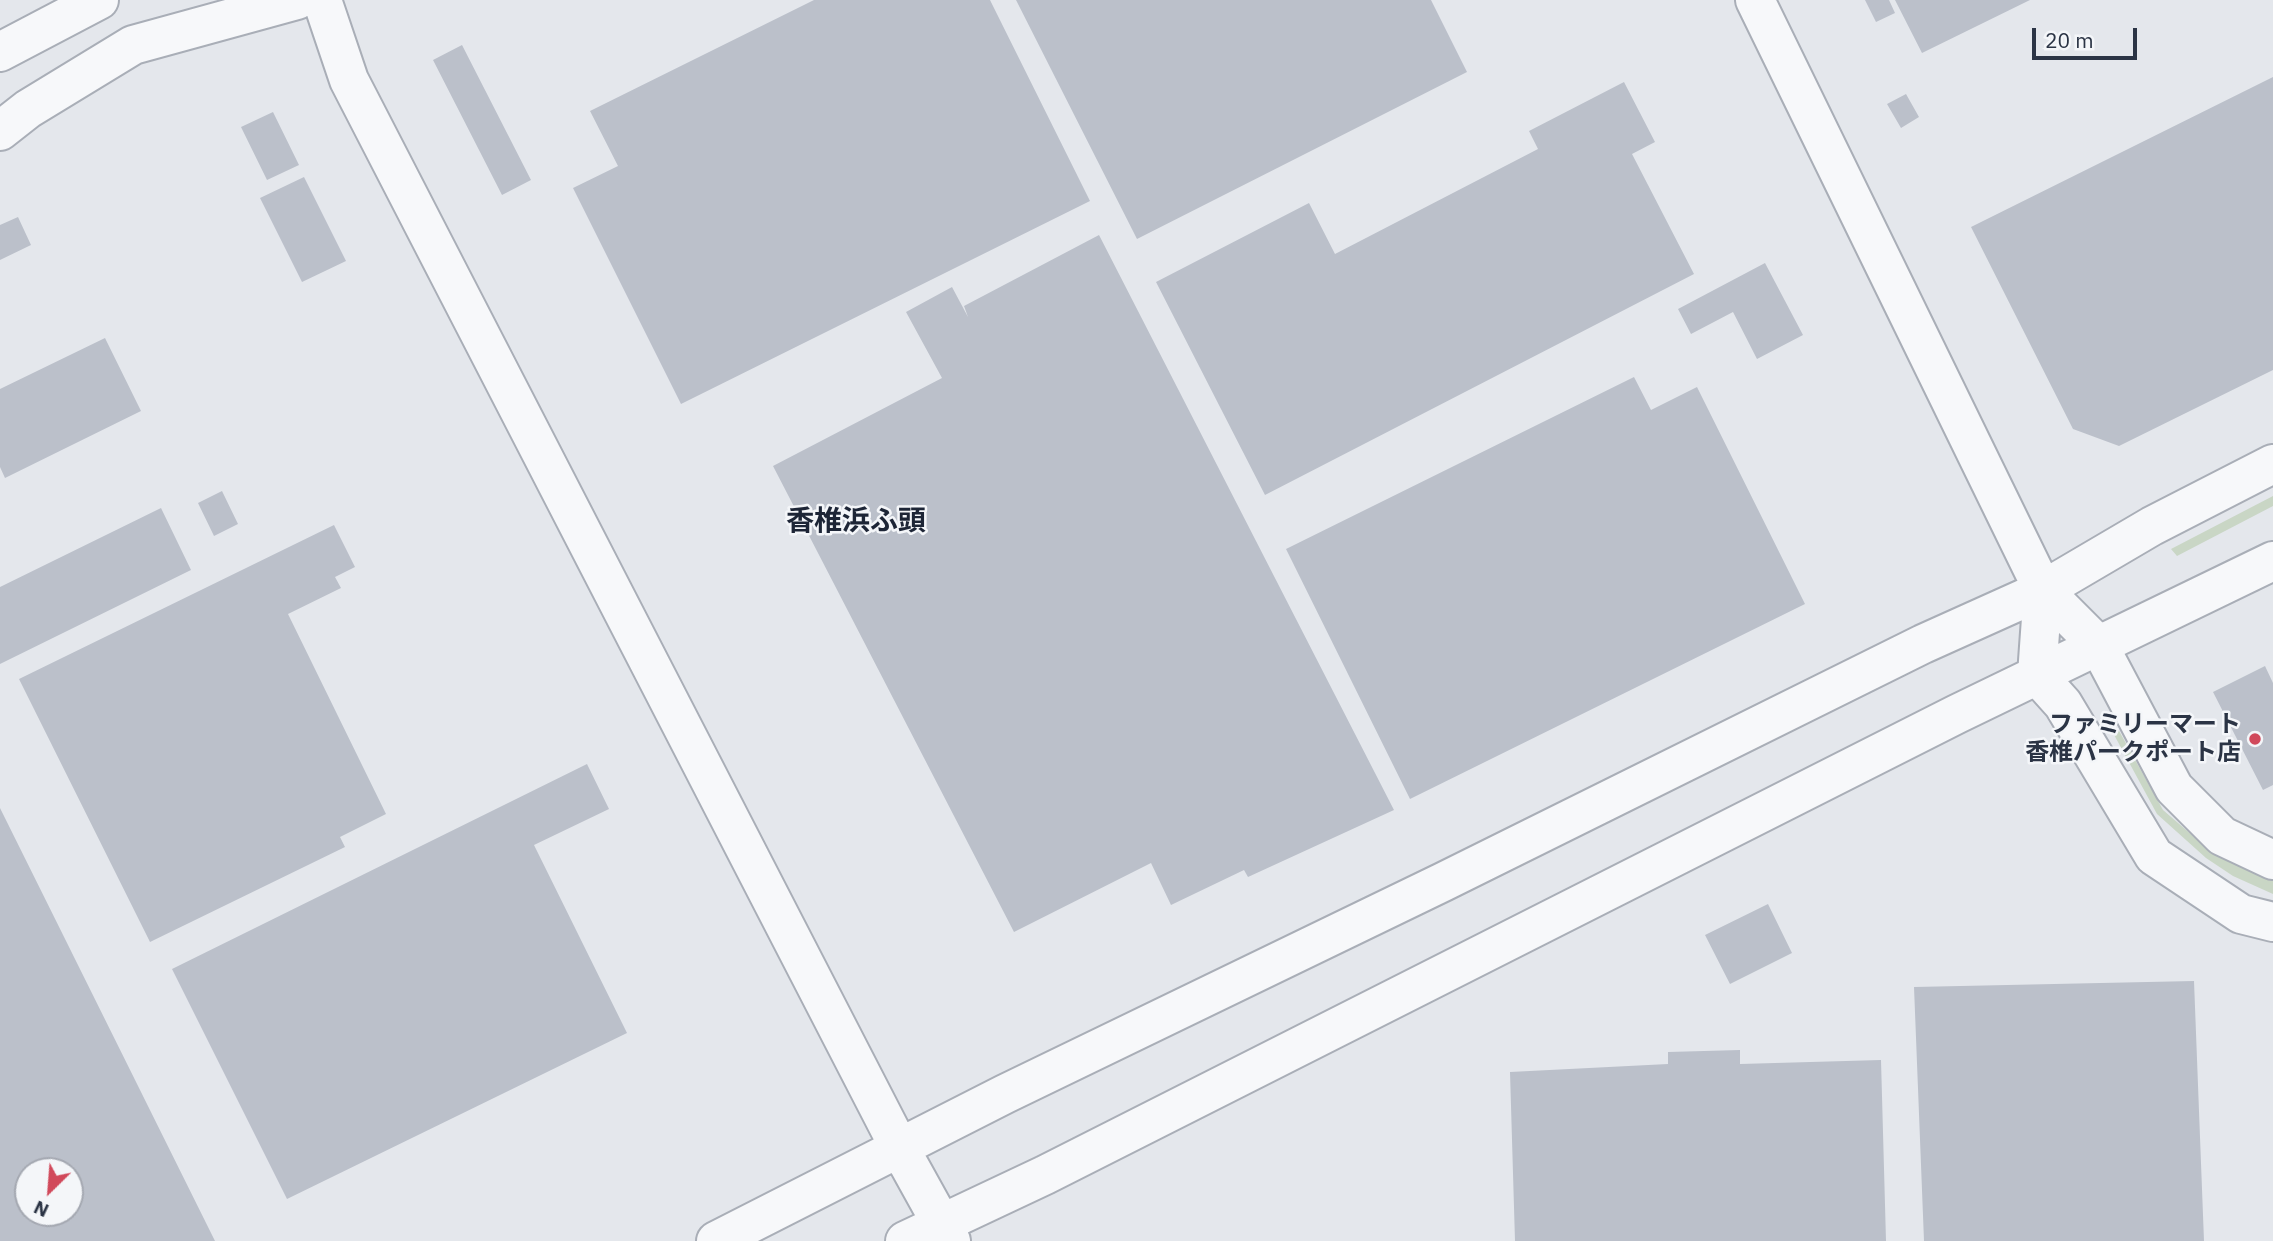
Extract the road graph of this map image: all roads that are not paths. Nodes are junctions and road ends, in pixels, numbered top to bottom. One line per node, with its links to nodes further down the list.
1 (99, 0): 5 (street)
2 (297, 0): 6 (street)
3 (322, 0): 14 (street)
4 (1755, 0): 9 (street)
5 (0, 52)
6 (0, 131)
7 (2273, 464): 9 (street)
8 (2273, 561): 10 (street)
9 (2043, 590): 10 (street); 11 (street); 14 (street)
10 (2099, 646): 11 (street); 12 (street)
11 (2037, 675): 13 (street); 15 (street)
12 (2273, 860)
13 (2273, 922)
14 (899, 1147): 15 (street); 16 (street)
15 (946, 1232): 17 (street)
16 (716, 1241)
17 (905, 1241)

